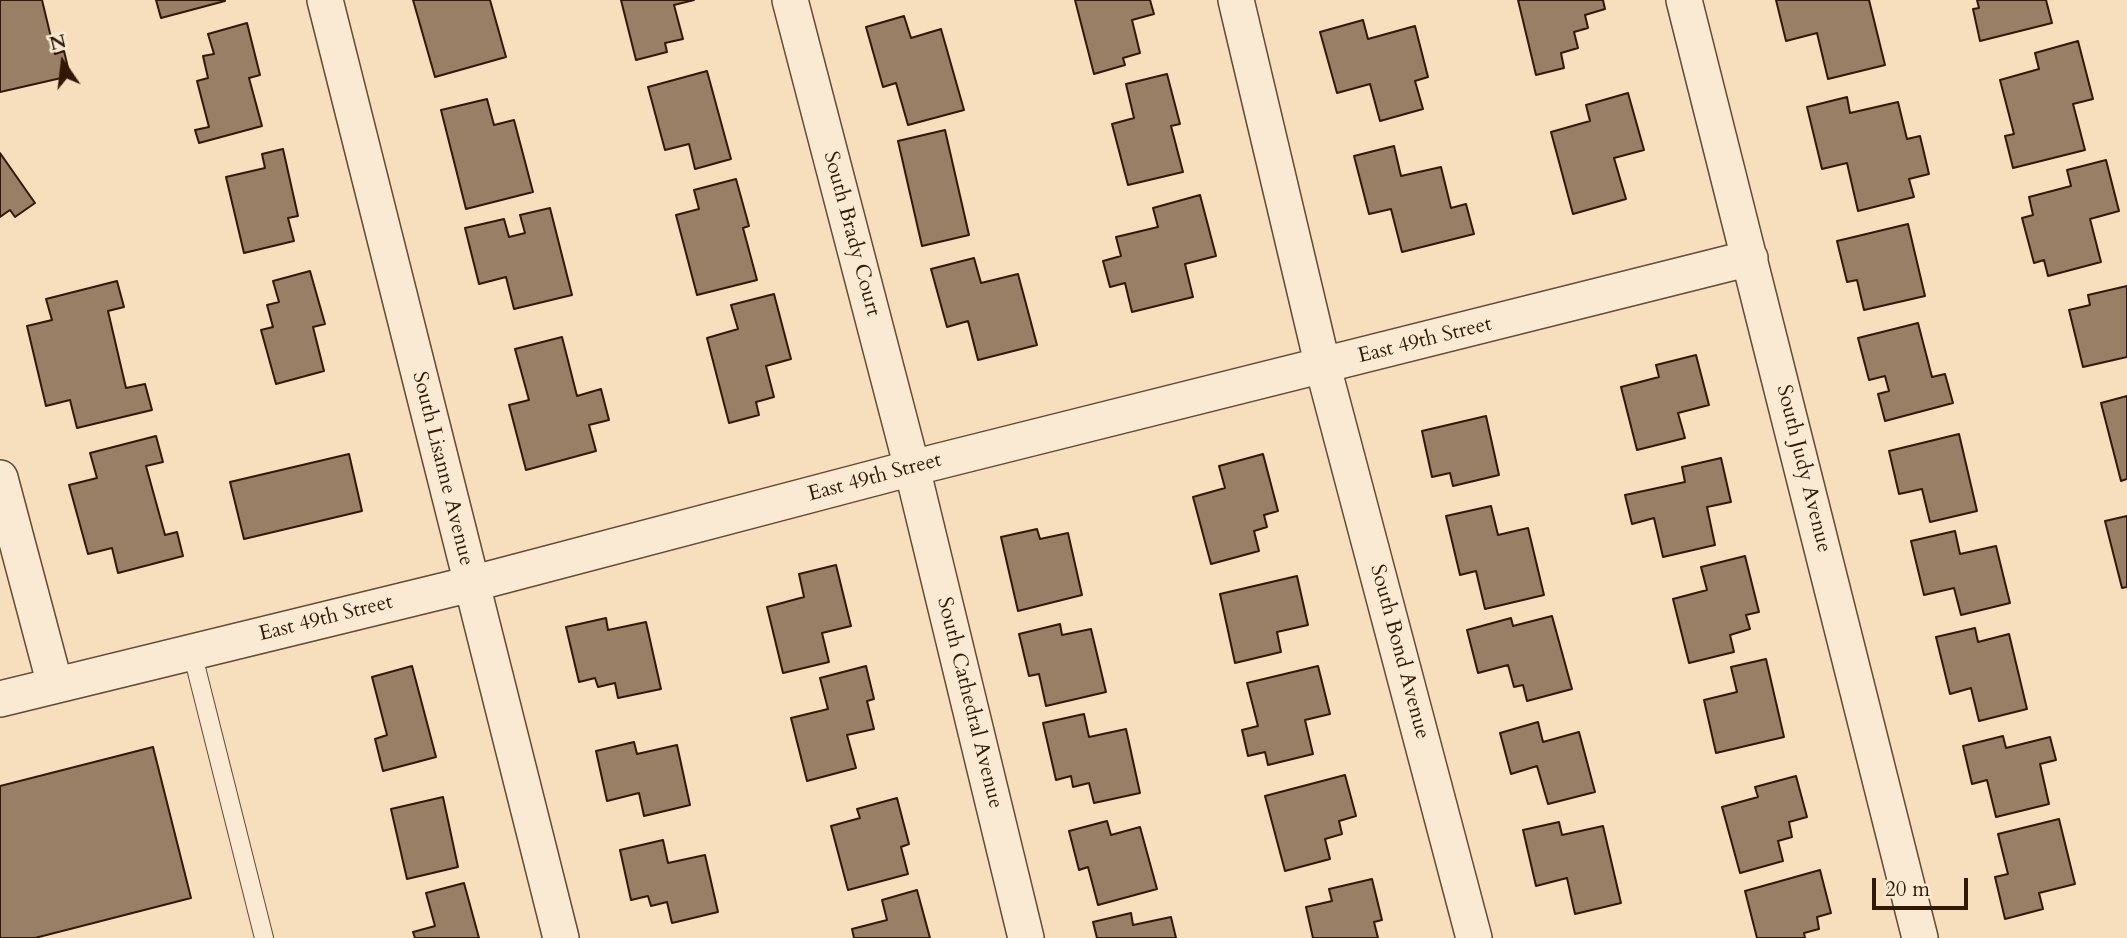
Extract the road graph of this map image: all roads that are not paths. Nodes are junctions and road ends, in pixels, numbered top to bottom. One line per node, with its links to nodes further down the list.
1 (325, 0): 9 (street, South Lisanne Avenue)
2 (790, 0): 7 (street, South Brady Court)
3 (1236, 0): 6 (street)
4 (1684, 0): 5 (street, South Judy Avenue)
5 (1750, 258): 6 (street, East 49th Street); 17 (street, South Judy Avenue)
6 (1324, 367): 7 (street, East 49th Street); 16 (street, South Bond Avenue)
7 (912, 468): 9 (street, East 49th Street); 15 (street, South Cathedral Avenue)
8 (0, 478): 11 (street)
9 (471, 584): 10 (street, East 49th Street); 14 (street, South Lisanne Avenue)
10 (192, 652): 11 (street, East 49th Street); 13 (lane)
11 (55, 685): 12 (street, East 49th Street)
12 (0, 699)
13 (259, 937)
14 (561, 938)
15 (1026, 938)
16 (1474, 938)
17 (1920, 938)

